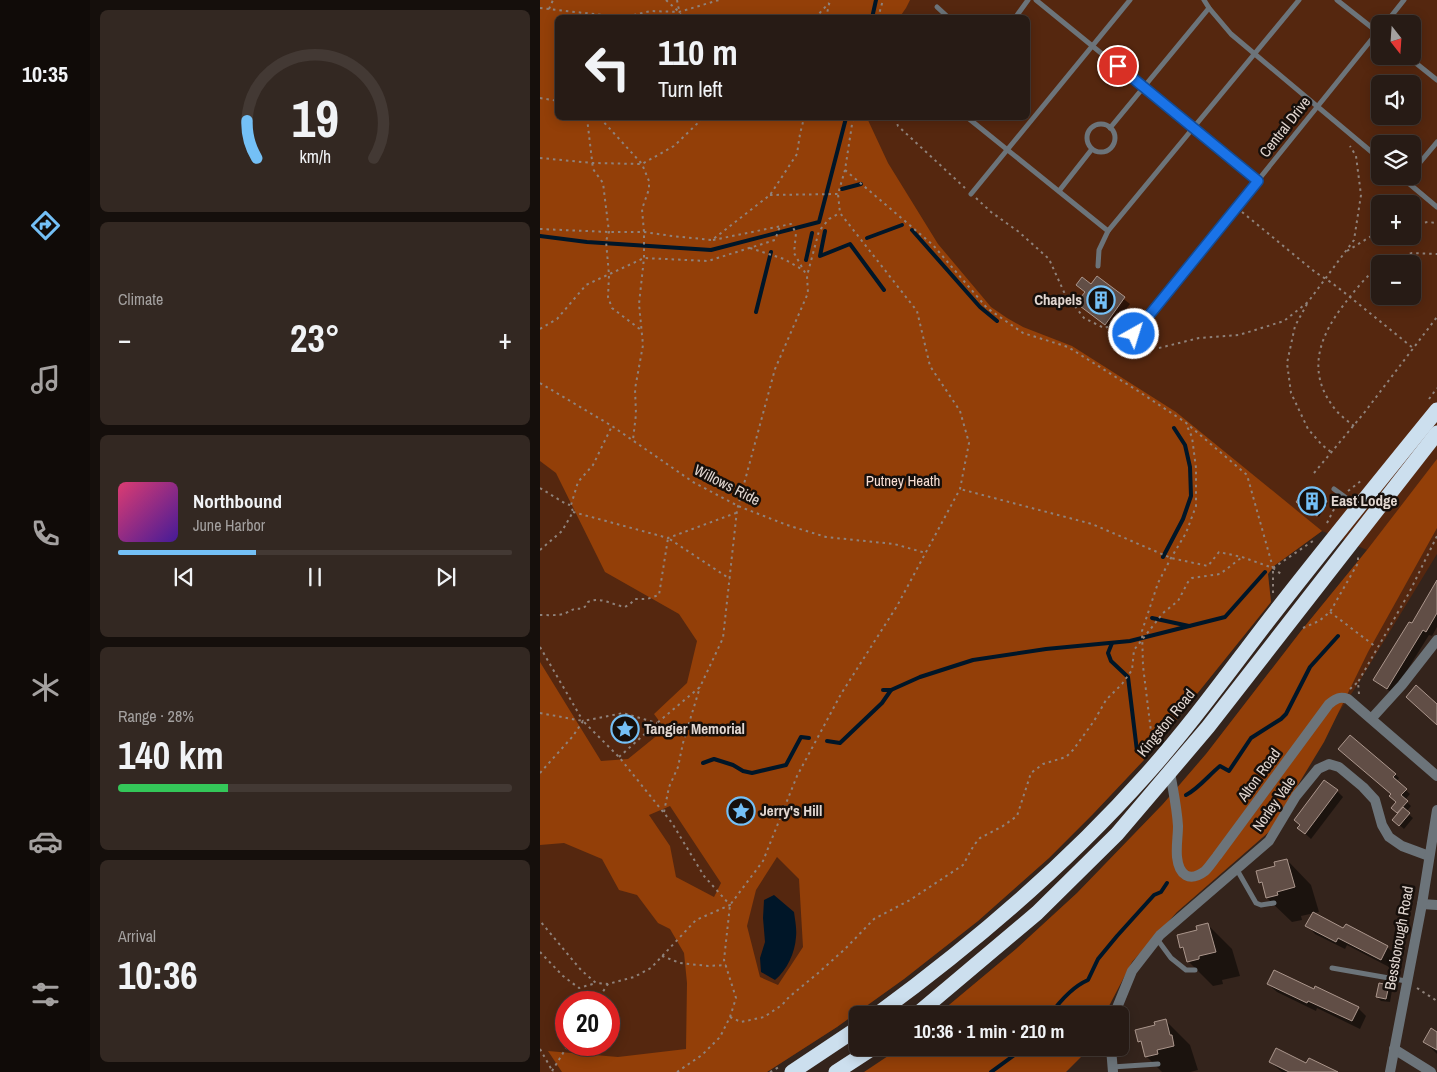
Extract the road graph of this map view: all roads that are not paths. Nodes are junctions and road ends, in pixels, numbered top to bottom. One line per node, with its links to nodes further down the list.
1 (1028, 0): 11 (lane)
2 (1036, 0): 15 (lane)
3 (1130, 0): 15 (lane)
4 (1204, 0): 9 (lane)
5 (1298, 0): 16 (lane)
6 (1337, 0): 13 (lane)
7 (1404, 0): 12 (lane)
8 (937, 7): 10 (lane)
9 (1209, 8): 16 (lane); 19 (lane)
10 (946, 15)
11 (1017, 15)
12 (1392, 15)
13 (1371, 26)
14 (1371, 42): 20 (lane, Central Drive)
15 (1093, 45): 19 (lane); 25 (lane)
16 (1255, 54): 20 (lane); 23 (lane)
17 (1418, 65): 18 (lane)
18 (1437, 80)
19 (1143, 87): 22 (lane); 23 (lane)
20 (1317, 106): 27 (lane); 29 (lane, Central Drive)
21 (971, 120): 25 (lane)
22 (1110, 128): 26 (lane); 26 (lane)
23 (1194, 128): 29 (lane); 34 (lane)
24 (1437, 142): 28 (lane)
25 (1007, 149): 31 (lane); 32 (lane)
26 (1092, 149): 31 (lane)
27 (1371, 152)
28 (1421, 161)
29 (1258, 181): 36 (lane, Central Drive)
30 (1414, 185): 33 (lane)
31 (1059, 191): 34 (lane)
32 (971, 194)
33 (1437, 207)
34 (1108, 232): 35 (lane)
35 (1098, 266)
36 (1153, 348)
37 (1437, 410): 40 (highway, Kingston Road)
38 (1437, 433): 43 (highway)
39 (1334, 489): 40 (lane)
40 (1358, 507): 55 (highway, Kingston Road)
41 (1437, 640): 42 (street)
42 (1372, 718): 43 (street, Alton Road); 44 (street, Alton Road)
43 (1170, 772): 56 (highway)
44 (1437, 776)
45 (1437, 810): 46 (street, Bessborough Road)
46 (1432, 850): 47 (street, Norley Vale); 49 (street, Bessborough Road)
47 (1236, 868): 48 (lane); 51 (street, Norley Vale)
48 (1274, 903)
49 (1422, 904): 50 (street); 54 (street, Bessborough Road)
50 (1437, 905)
51 (1157, 938): 53 (lane); 57 (street, Norley Vale)
52 (1332, 968): 54 (lane)
53 (1195, 970)
54 (1406, 981): 59 (street, Bessborough Road)
55 (888, 1006)
56 (927, 1006)
57 (1118, 1006)
58 (849, 1034): 64 (highway)
59 (1394, 1049): 66 (street, Bessborough Road); 67 (street)
60 (861, 1056): 65 (highway)
61 (1111, 1056): 63 (street)
62 (1158, 1064): 63 (lane)
63 (1112, 1069)
64 (792, 1072)
65 (836, 1072)
66 (1390, 1072)
67 (1431, 1072)

